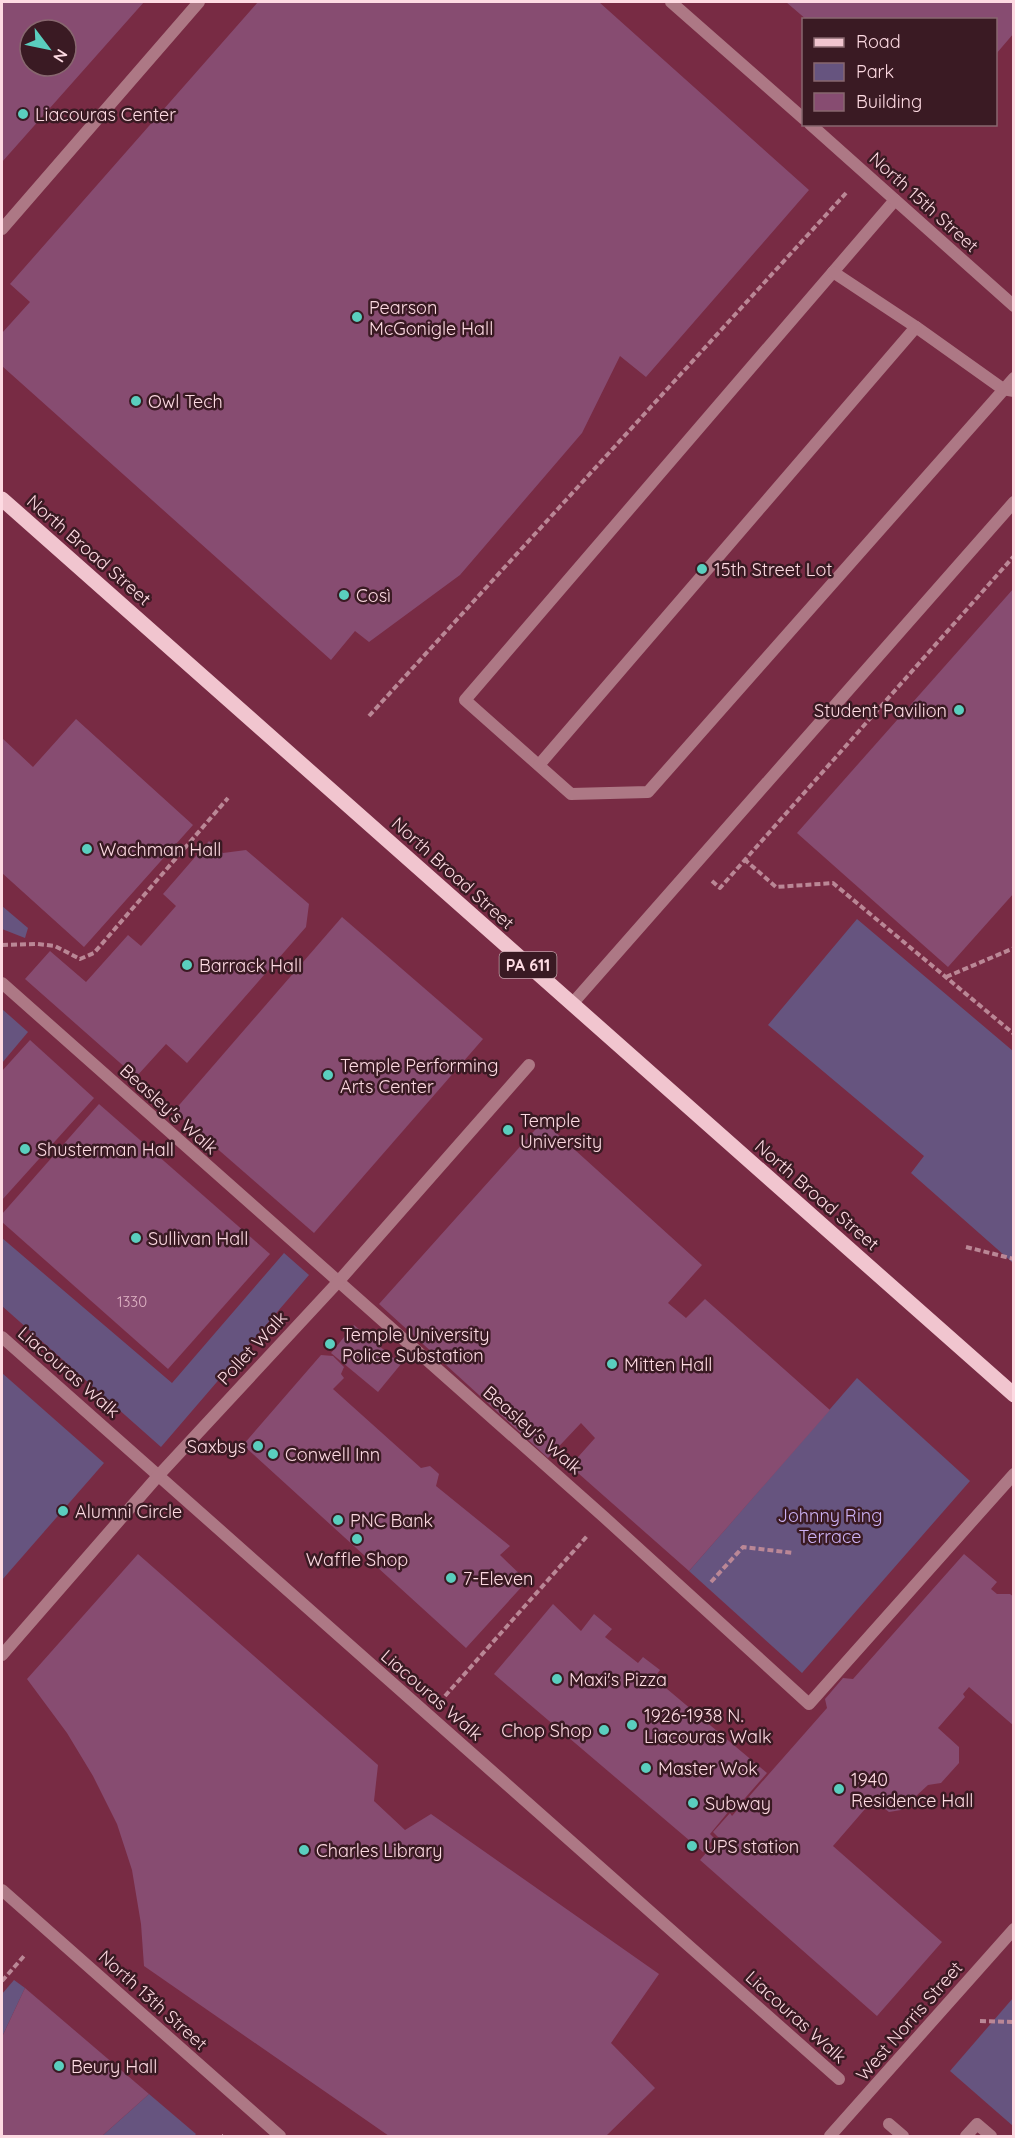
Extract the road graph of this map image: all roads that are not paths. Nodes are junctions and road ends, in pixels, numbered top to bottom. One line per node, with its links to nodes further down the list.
1 (199, 2): 6 (street)
2 (671, 2): 3 (street)
3 (802, 117)
4 (812, 126): 5 (street, North 15th Street)
5 (895, 200): 7 (street); 8 (street, North 15th Street)
6 (2, 229)
7 (833, 272): 9 (street); 14 (street)
8 (1014, 306)
9 (916, 327): 11 (street); 14 (street)
10 (1014, 378): 11 (street)
11 (1008, 390): 14 (street)
12 (2, 499): 16 (main road, North Broad Street / PA 611)
13 (1014, 502): 16 (street)
14 (539, 765)
15 (2, 983): 18 (street, Beasley's Walk)
16 (572, 1004): 20 (main road, North Broad Street / PA 611)
17 (529, 1065): 18 (street, Pollet Walk)
18 (338, 1282): 21 (street, Beasley's Walk); 22 (street, Pollet Walk)
19 (2, 1337): 22 (street, Liacouras Walk)
20 (1014, 1395)
21 (1014, 1474)
22 (158, 1476): 23 (street, Pollet Walk); 26 (street, Liacouras Walk)
23 (2, 1655)
24 (2, 1890): 28 (street, North 13th Street)
25 (1014, 1929): 29 (street, West Norris Street)
26 (839, 2079)
27 (889, 2124): 30 (street)
28 (280, 2136)
29 (830, 2136)
30 (903, 2136)
31 (966, 2136): 32 (street)
32 (991, 2136)

